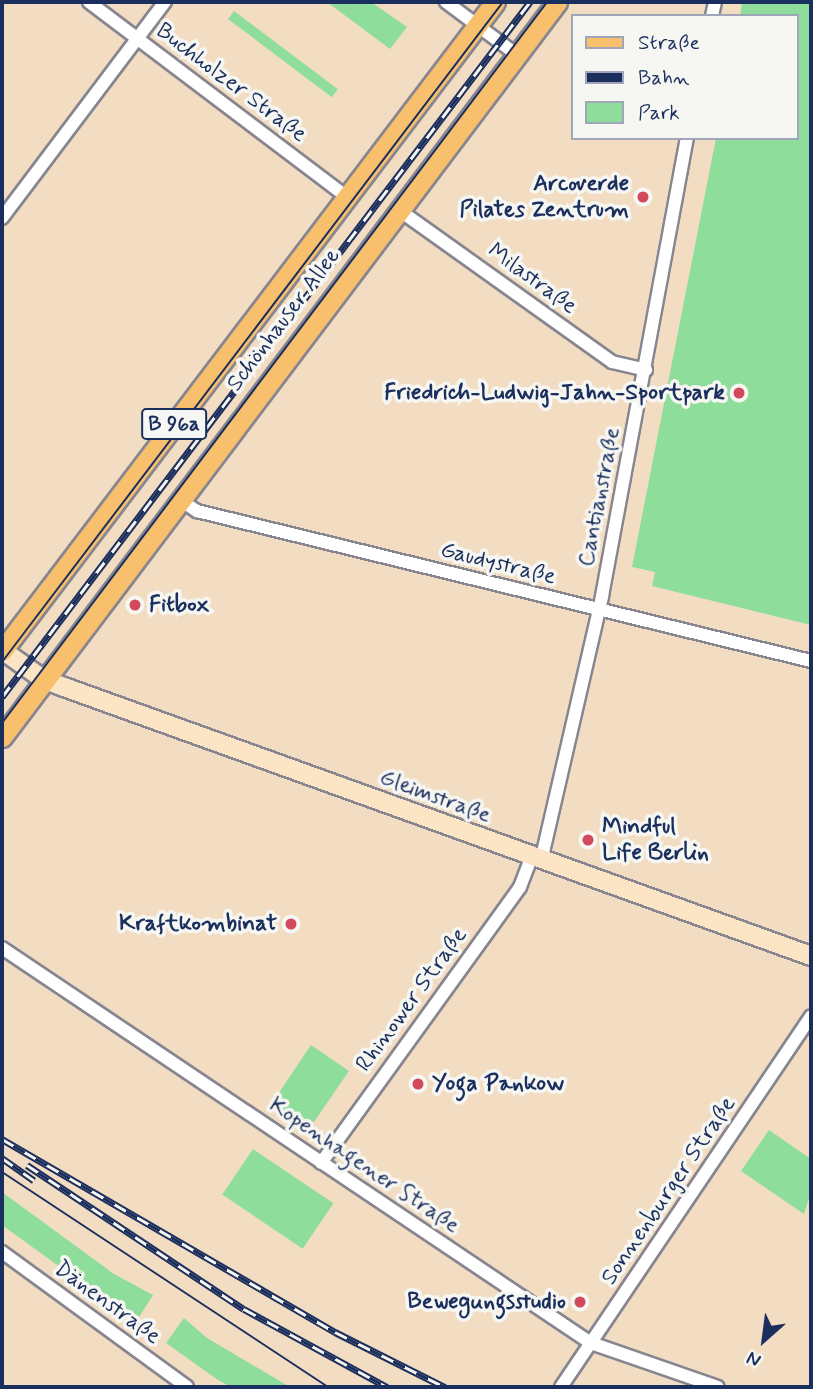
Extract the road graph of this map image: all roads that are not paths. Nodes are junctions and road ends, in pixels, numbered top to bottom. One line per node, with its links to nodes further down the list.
1 (89, 2): 7 (street, Buchholzer Straße)
2 (165, 2): 7 (street)
3 (446, 2): 6 (street)
4 (495, 2): 6 (main road, Schönhauser Allee / B 96a)
5 (557, 2): 8 (main road, Schönhauser Allee / B 96a)
6 (477, 25): 8 (street); 10 (main road, Schönhauser Allee / B 96a)
7 (137, 39): 10 (street, Buchholzer Straße); 12 (street)
8 (517, 55): 11 (main road, Schönhauser Allee / B 96a)
9 (687, 140): 13 (street, Cantianstraße)
10 (347, 197): 16 (main road, Schönhauser Allee / B 96a)
11 (399, 210): 13 (street, Milastraße); 14 (main road, Schönhauser Allee / B 96a)
12 (2, 218)
13 (646, 370): 15 (street, Cantianstraße)
14 (179, 499): 15 (street, Gaudystraße); 18 (main road, Schönhauser Allee / B 96a)
15 (598, 610): 17 (street, Gaudystraße); 20 (street, Cantianstraße)
16 (2, 650): 18 (street, Gleimstraße)
17 (811, 661)
18 (43, 679): 19 (main road, Schönhauser Allee / B 96a); 20 (street, Gleimstraße)
19 (2, 737)
20 (536, 860): 22 (street, Gleimstraße); 24 (street, Rhinower Straße)
21 (2, 948): 24 (street, Kopenhagener Straße)
22 (811, 956)
23 (811, 1017): 26 (street, Sonnenburger Straße)
24 (321, 1163): 26 (street, Kopenhagener Straße)
25 (2, 1252): 27 (street, Dänenstraße)
26 (592, 1343): 29 (street, Sonnenburger Straße); 30 (street, Kopenhagener Straße)
27 (171, 1383): 28 (street, Dänenstraße)
28 (187, 1387)
29 (561, 1387)
30 (718, 1387)

